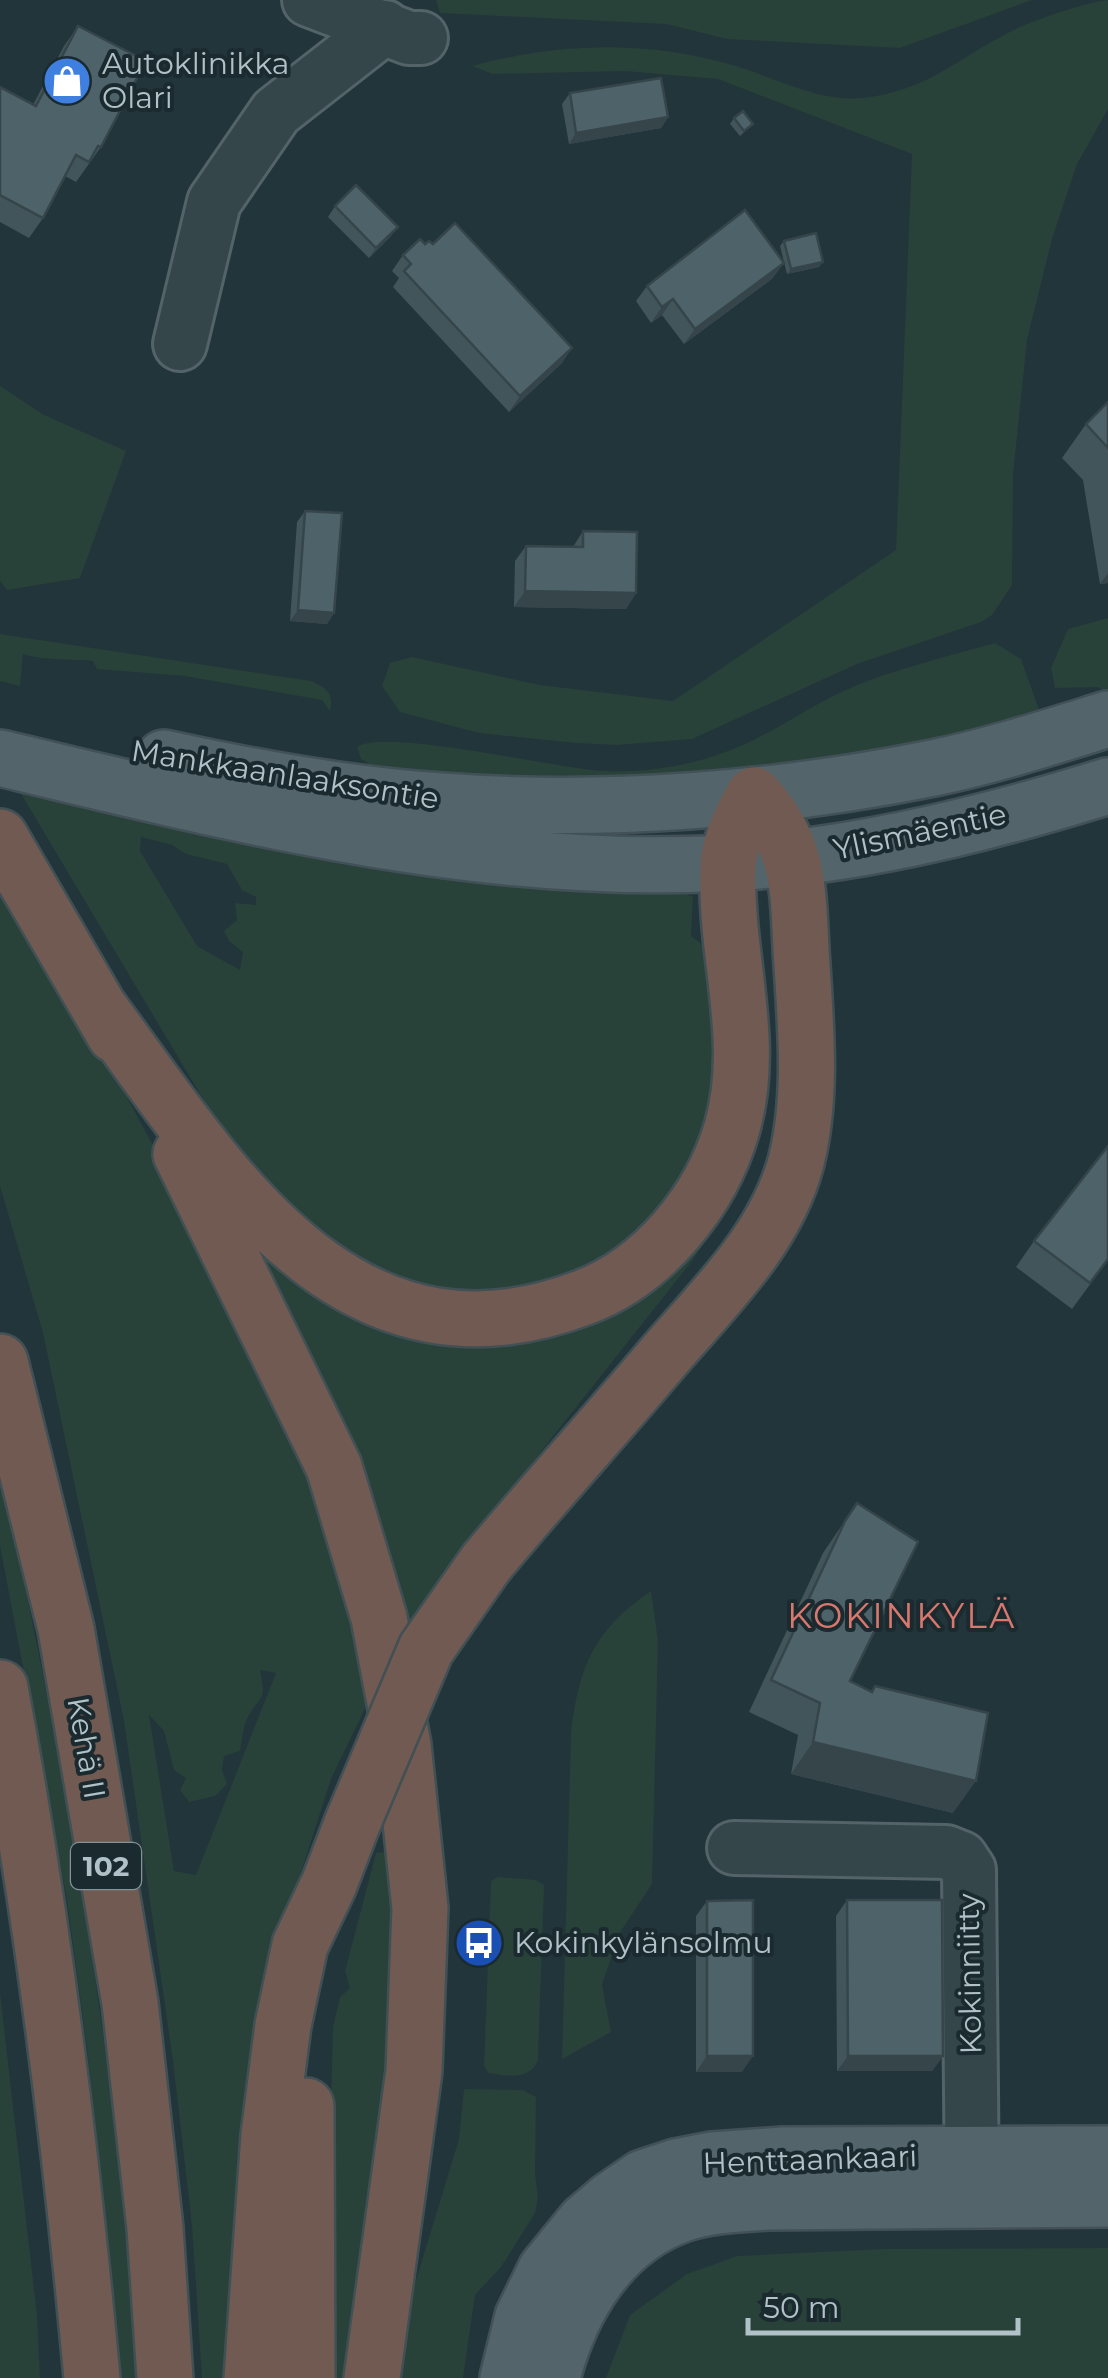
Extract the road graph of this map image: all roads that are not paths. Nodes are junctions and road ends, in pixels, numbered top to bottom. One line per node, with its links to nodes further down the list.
1 (309, 0): 2 (street)
2 (180, 344)
3 (0, 719): 6 (main road, Mankkaanlaaksontie)
4 (1108, 719): 8 (main road, Ylismäentie)
5 (0, 758): 6 (main road, Mankkaanlaaksontie)
6 (134, 771): 8 (main road, Mankkaanlaaksontie); 11 (main road, Mankkaanlaaksontie)
7 (1108, 786): 10 (main road, Ylismäentie)
8 (754, 795): 10 (highway); 11 (highway)
9 (0, 837): 12 (highway)
10 (794, 858): 11 (main road, Ylismäentie); 16 (highway, bridge)
11 (728, 863): 12 (highway)
12 (98, 1006): 24 (highway)
13 (0, 1362): 21 (highway, Kehä II / 102)
14 (0, 1688): 20 (highway, 102)
15 (734, 1848): 18 (street, Kokinniitty)
16 (329, 1884): 22 (highway); 23 (highway)
17 (1108, 2154): 18 (main road, Henttaankaari)
18 (972, 2177): 19 (main road, Henttaankaari); 25 (main road, Henttaankaari); 26 (main road, Henttaankaari)
19 (1108, 2199)
20 (92, 2378)
21 (164, 2378)
22 (252, 2378)
23 (307, 2378)
24 (372, 2378)
25 (508, 2378)
26 (552, 2378)

